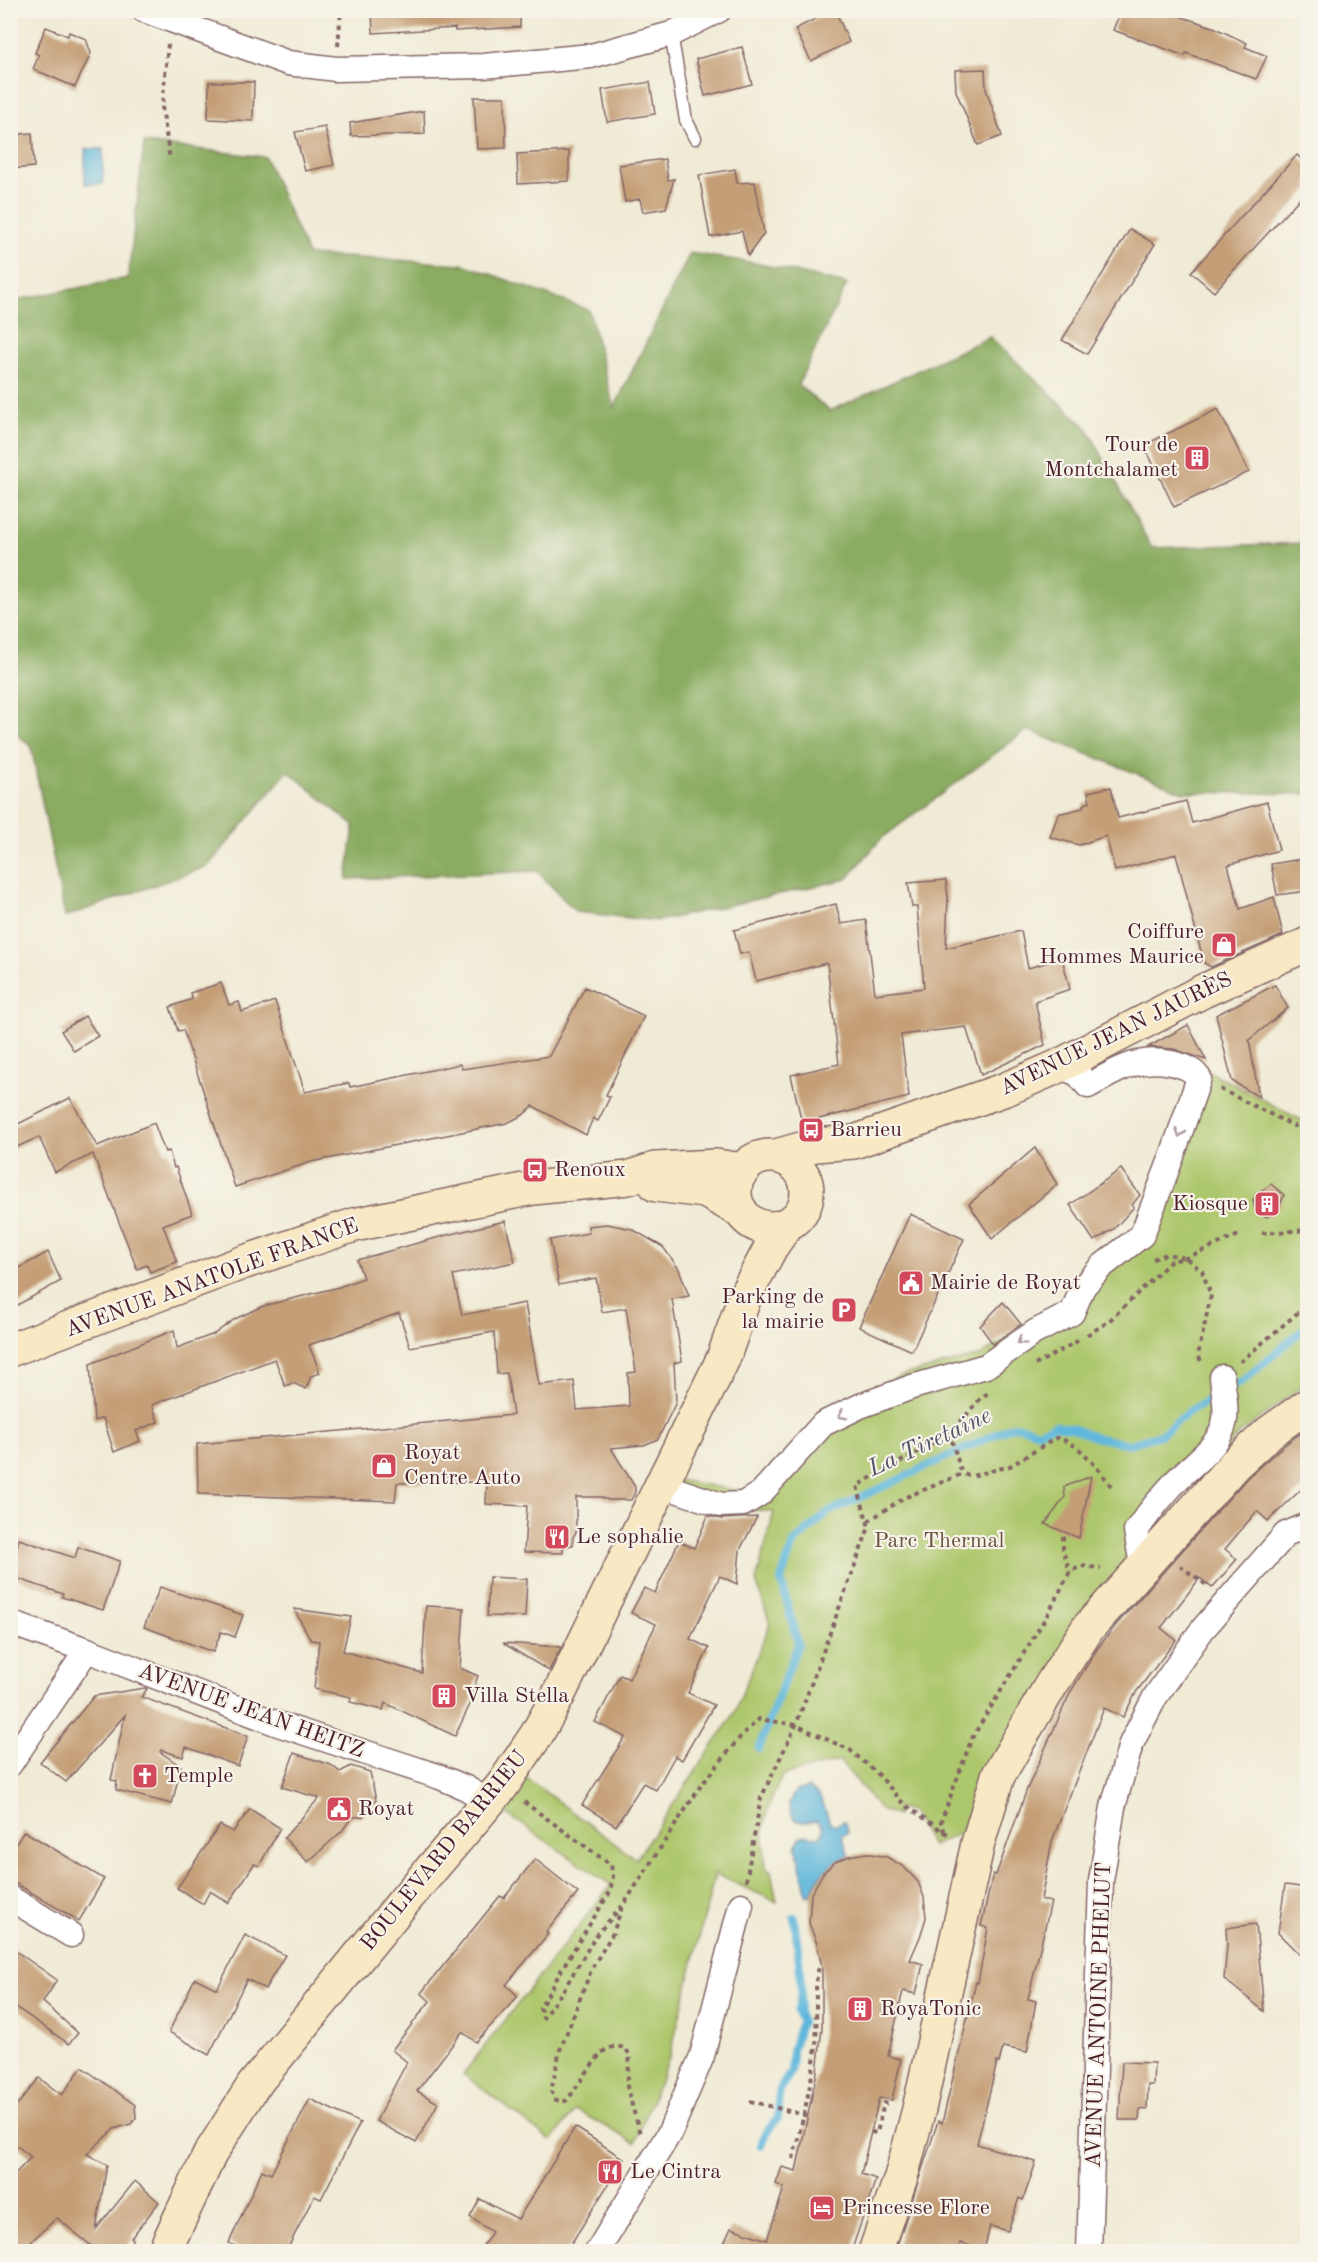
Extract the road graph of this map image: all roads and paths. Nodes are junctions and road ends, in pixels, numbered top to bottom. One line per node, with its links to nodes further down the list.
1 (144, 10): 4 (street)
2 (341, 10): 6 (path)
3 (719, 10): 5 (street)
4 (172, 22): 6 (street); 8 (path)
5 (671, 34): 6 (street); 7 (lane)
6 (336, 69)
7 (695, 138)
8 (170, 160)
9 (1308, 944): 10 (main road, AVENUE JEAN JAURÈS)
10 (1059, 1066): 11 (street); 13 (main road, AVENUE JEAN JAURÈS)
11 (1199, 1078): 12 (path); 33 (street, one-way to 33)
12 (1308, 1133)
13 (854, 1142): 14 (main road, AVENUE JEAN JAURÈS); 17 (main road, AVENUE JEAN JAURÈS)
14 (776, 1156): 15 (main road); 17 (main road)
15 (743, 1170): 16 (main road, AVENUE ANATOLE FRANCE); 18 (main road)
16 (628, 1178): 18 (main road, AVENUE ANATOLE FRANCE); 26 (main road, AVENUE ANATOLE FRANCE)
17 (807, 1194): 19 (main road)
18 (745, 1216): 19 (main road); 24 (main road, BOULEVARD BARRIEU)
19 (787, 1224): 24 (main road, BOULEVARD BARRIEU)
20 (1308, 1230): 21 (path)
21 (1262, 1233)
22 (1241, 1234): 23 (path)
23 (1186, 1257): 27 (path); 28 (path)
24 (745, 1296): 33 (main road, BOULEVARD BARRIEU)
25 (1308, 1304): 28 (path)
26 (10, 1350)
27 (1030, 1368)
28 (1222, 1377): 38 (street)
29 (995, 1389): 31 (path)
30 (1308, 1404): 38 (main road)
31 (949, 1432): 32 (path); 35 (path)
32 (962, 1474): 34 (path); 35 (path)
33 (661, 1485): 45 (main road, BOULEVARD BARRIEU)
34 (1111, 1486)
35 (868, 1518): 43 (path)
36 (1308, 1525): 60 (street, AVENUE ANTOINE PHELUT)
37 (1064, 1536): 39 (path)
38 (1150, 1557): 39 (path); 40 (path); 47 (main road)
39 (1070, 1572): 46 (path)
40 (1210, 1588)
41 (10, 1623): 42 (street, AVENUE JEAN HEITZ)
42 (87, 1650): 44 (street); 45 (street, AVENUE JEAN HEITZ)
43 (796, 1725): 46 (path); 49 (path); 50 (path)
44 (10, 1764)
45 (496, 1794): 49 (path); 57 (main road, BOULEVARD BARRIEU)
46 (944, 1832): 47 (path)
47 (978, 1843): 59 (main road)
48 (10, 1898): 51 (street)
49 (624, 1904): 55 (path)
50 (741, 1905): 55 (street)
51 (71, 1935)
52 (819, 1968): 54 (path)
53 (750, 2101): 54 (path)
54 (806, 2115): 56 (path)
55 (659, 2150): 58 (street)
56 (793, 2159)
57 (164, 2252)
58 (597, 2252)
59 (875, 2252)
60 (1089, 2252)

